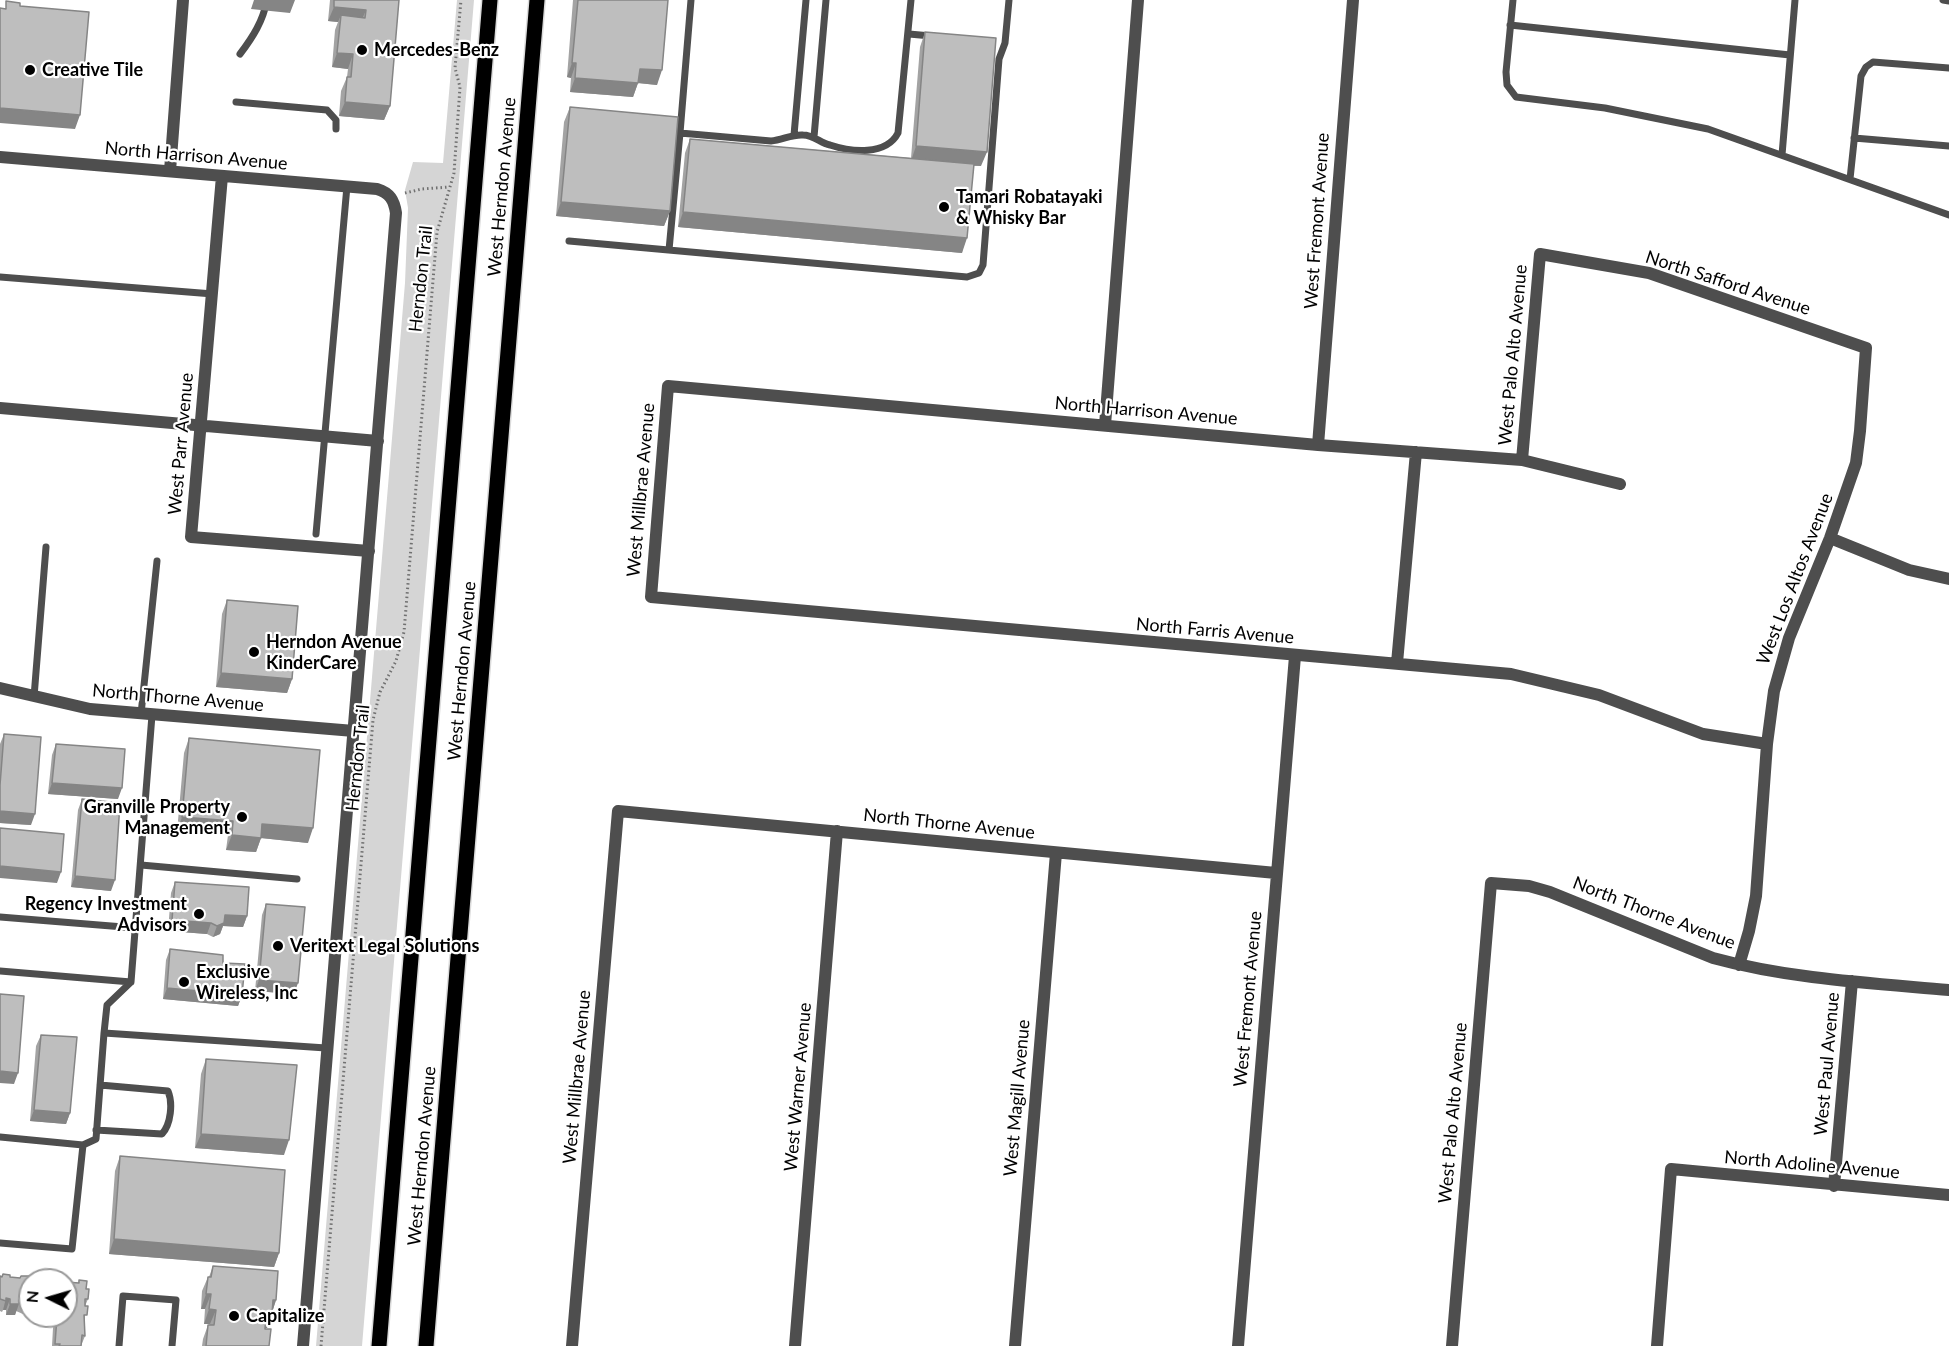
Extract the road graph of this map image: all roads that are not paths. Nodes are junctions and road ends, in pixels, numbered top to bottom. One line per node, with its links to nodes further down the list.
1 (183, 0): 33 (street)
2 (267, 0): 21 (lane)
3 (490, 0): 94 (main road, West Herndon Avenue)
4 (537, 0): 95 (main road, West Herndon Avenue)
5 (692, 0): 26 (lane)
6 (806, 0): 27 (lane)
7 (826, 0): 28 (lane)
8 (911, 0): 17 (lane)
9 (1009, 0): 20 (lane)
10 (1138, 0): 46 (street)
11 (1353, 0): 50 (street, West Fremont Avenue)
12 (1513, 0): 16 (lane)
13 (1795, 0): 22 (lane)
14 (1943, 0): 15 (lane)
15 (1949, 1)
16 (1510, 25): 22 (lane); 31 (lane)
17 (909, 34): 18 (lane); 28 (lane)
18 (942, 37)
19 (994, 42): 20 (lane)
20 (1005, 43): 39 (lane)
21 (240, 54)
22 (1790, 55): 31 (lane)
23 (1949, 68): 29 (lane)
24 (236, 102): 25 (lane)
25 (336, 129)
26 (680, 133): 27 (lane); 39 (lane)
27 (794, 135): 28 (lane)
28 (814, 137)
29 (1854, 138): 30 (lane); 35 (lane)
30 (1949, 146)
31 (1782, 155): 35 (lane)
32 (0, 158): 33 (street, North Harrison Avenue)
33 (170, 171): 34 (street, North Harrison Avenue)
34 (222, 176): 36 (street, North Harrison Avenue); 42 (street, West Parr Avenue)
35 (1850, 179): 37 (lane)
36 (347, 186): 48 (lane); 49 (street, North Harrison Avenue)
37 (1949, 215)
38 (569, 241): 39 (lane)
39 (669, 250)
40 (1540, 254): 43 (street, North Safford Avenue); 52 (street, West Palo Alto Avenue)
41 (0, 277): 42 (lane)
42 (213, 294): 47 (street, West Parr Avenue)
43 (1866, 348): 55 (street, West Los Altos Avenue)
44 (668, 386): 46 (street, North Harrison Avenue); 60 (street, West Millbrae Avenue)
45 (0, 408): 47 (street)
46 (1105, 425): 50 (street, North Harrison Avenue)
47 (200, 426): 48 (street); 57 (street, West Parr Avenue)
48 (325, 437): 49 (street); 54 (lane)
49 (378, 441): 57 (street)
50 (1318, 445): 51 (street, North Harrison Avenue)
51 (1416, 452): 52 (street, North Harrison Avenue); 62 (street)
52 (1522, 460): 53 (street, North Harrison Avenue)
53 (1620, 484)
54 (316, 534)
55 (1830, 538): 59 (street); 67 (street, West Los Altos Avenue)
56 (46, 547): 64 (lane)
57 (369, 551): 66 (street)
58 (157, 561): 65 (lane)
59 (1949, 579)
60 (651, 597): 61 (street, North Farris Avenue)
61 (1295, 656): 62 (street, North Farris Avenue); 72 (street, West Fremont Avenue)
62 (1397, 663): 67 (street, North Farris Avenue)
63 (0, 688): 64 (street, North Thorne Avenue)
64 (34, 697): 65 (street, North Thorne Avenue)
65 (147, 714): 66 (street, North Thorne Avenue); 71 (lane)
66 (354, 731): 83 (street)
67 (1767, 744): 77 (street, West Los Altos Avenue)
68 (618, 811): 69 (street, North Thorne Avenue); 96 (street, West Millbrae Avenue)
69 (837, 831): 70 (street, North Thorne Avenue); 97 (street, West Warner Avenue)
70 (1056, 853): 72 (street, North Thorne Avenue); 98 (street, West Magill Avenue)
71 (141, 865): 73 (lane); 76 (lane)
72 (1276, 873): 99 (street, West Fremont Avenue)
73 (297, 879)
74 (1491, 883): 77 (street, North Thorne Avenue); 100 (street, West Palo Alto Avenue)
75 (0, 917): 76 (lane)
76 (136, 928): 80 (lane)
77 (1739, 965): 79 (street, North Thorne Avenue)
78 (0, 971): 80 (lane)
79 (1852, 981): 81 (street, North Thorne Avenue); 88 (street, West Paul Avenue)
80 (131, 982): 82 (lane)
81 (1949, 990)
82 (104, 1033): 83 (lane); 84 (lane)
83 (326, 1048): 93 (street)
84 (100, 1085): 85 (lane); 85 (lane)
85 (96, 1130): 87 (lane)
86 (0, 1137): 87 (lane)
87 (83, 1145): 90 (lane)
88 (1834, 1186): 89 (street, North Adoline Avenue); 101 (street, North Adoline Avenue)
89 (1949, 1196)
90 (0, 1243)
91 (119, 1346): 92 (lane)
92 (172, 1346)
93 (303, 1346)
94 (379, 1346)
95 (426, 1346)
96 (572, 1346)
97 (795, 1346)
98 (1014, 1346)
99 (1238, 1346)
100 (1452, 1346)
101 (1657, 1346)

